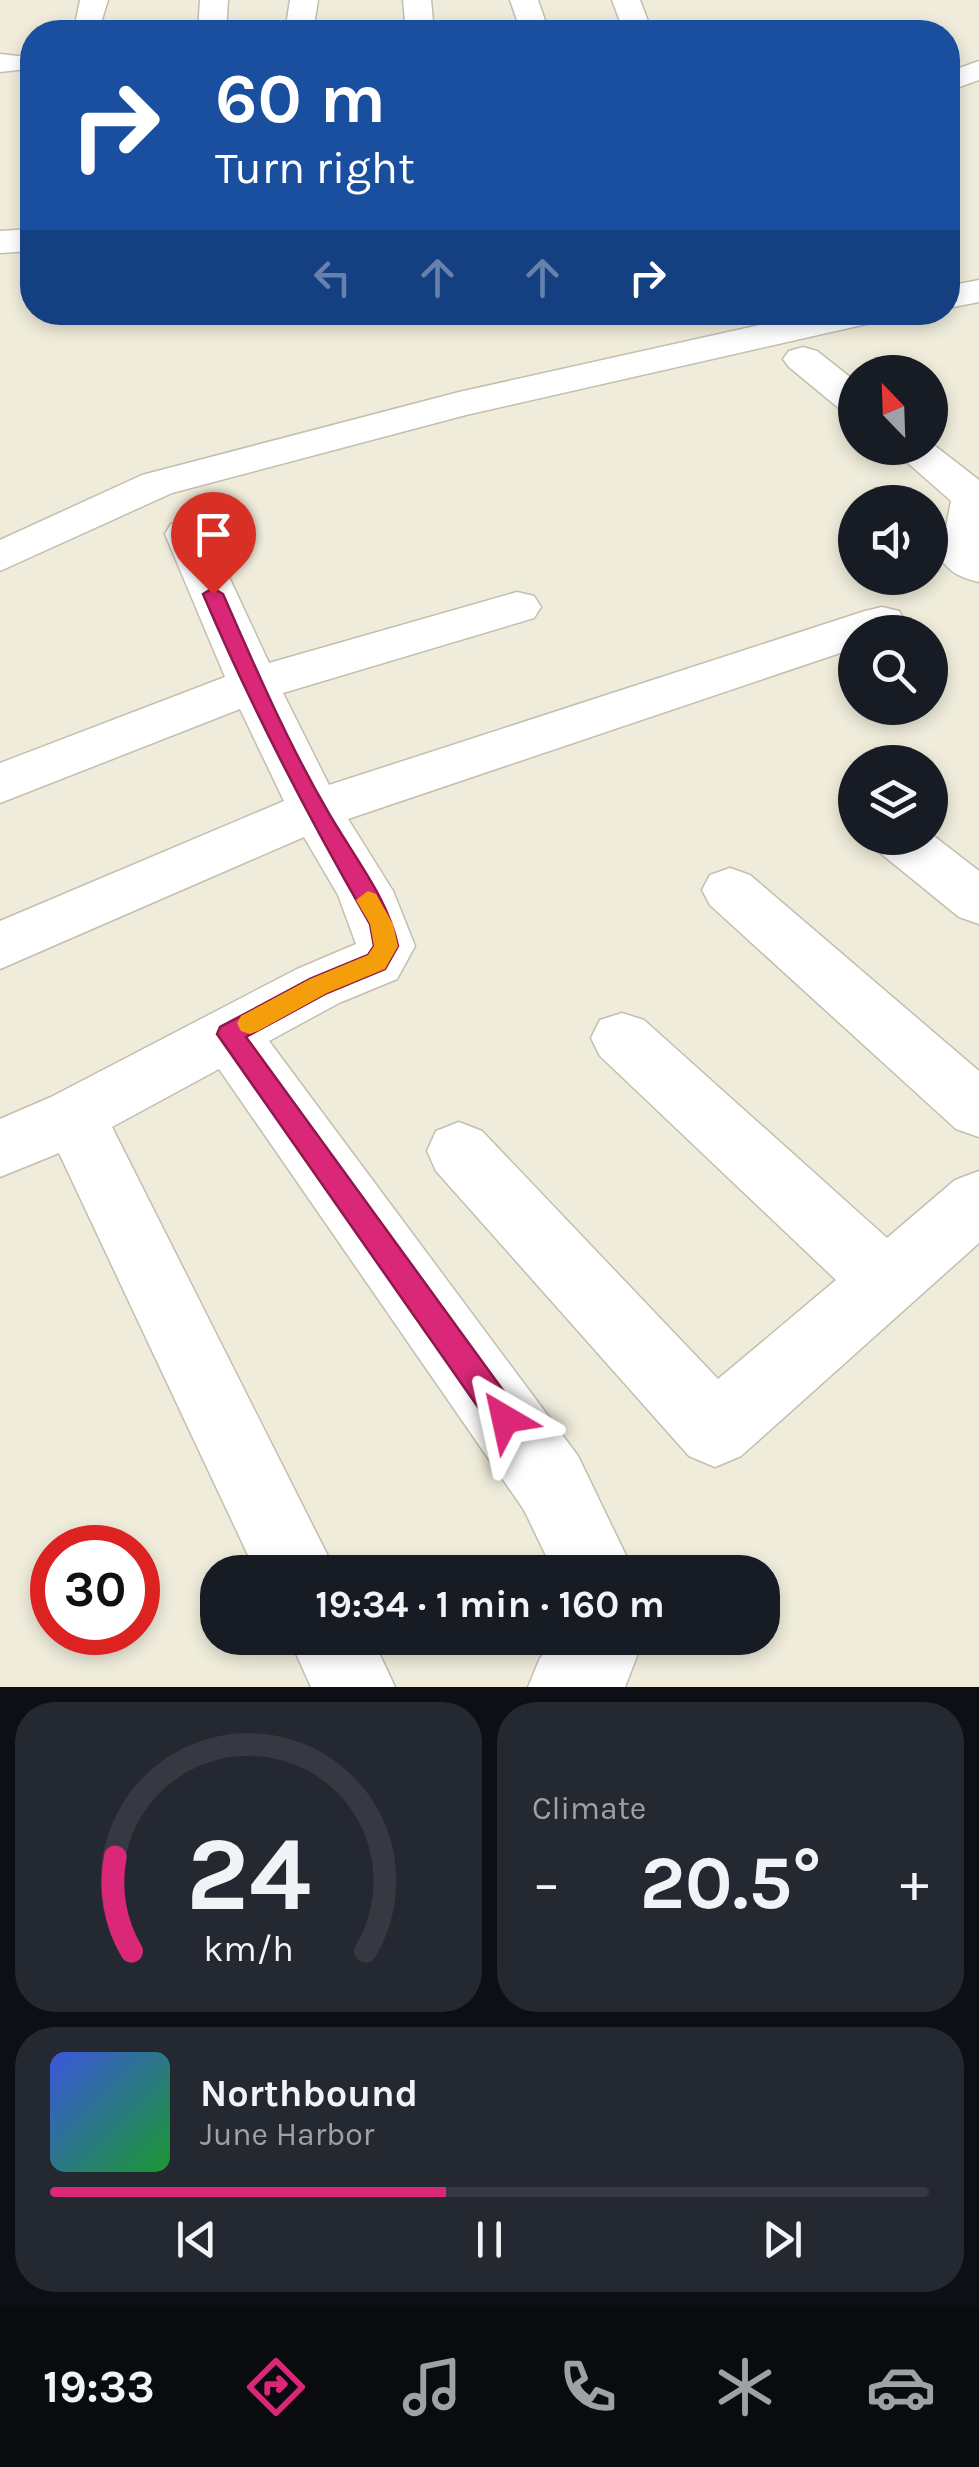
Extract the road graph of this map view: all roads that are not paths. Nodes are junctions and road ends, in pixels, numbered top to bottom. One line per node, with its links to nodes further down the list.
1 (812, 325): 7 (street)
2 (803, 359): 3 (street)
3 (838, 387)
4 (934, 465): 5 (street)
5 (977, 498): 8 (street)
6 (187, 534): 11 (street)
7 (0, 557)
8 (979, 568)
9 (517, 607): 11 (street)
10 (838, 637): 13 (street)
11 (252, 685): 12 (street); 13 (street)
12 (0, 784)
13 (315, 810): 17 (street); 18 (street)
14 (920, 855): 16 (street)
15 (730, 890): 20 (street)
16 (979, 902)
17 (0, 946)
18 (229, 1034): 21 (street); 27 (street)
19 (622, 1038): 25 (street)
20 (979, 1110)
21 (74, 1116): 22 (street); 26 (street)
22 (0, 1149)
23 (459, 1151): 25 (street)
24 (979, 1200): 25 (street)
25 (886, 1282)
26 (290, 1555)
27 (587, 1555)
28 (338, 1655): 30 (street)
29 (599, 1655): 31 (street)
30 (354, 1687)
31 (569, 1687)

